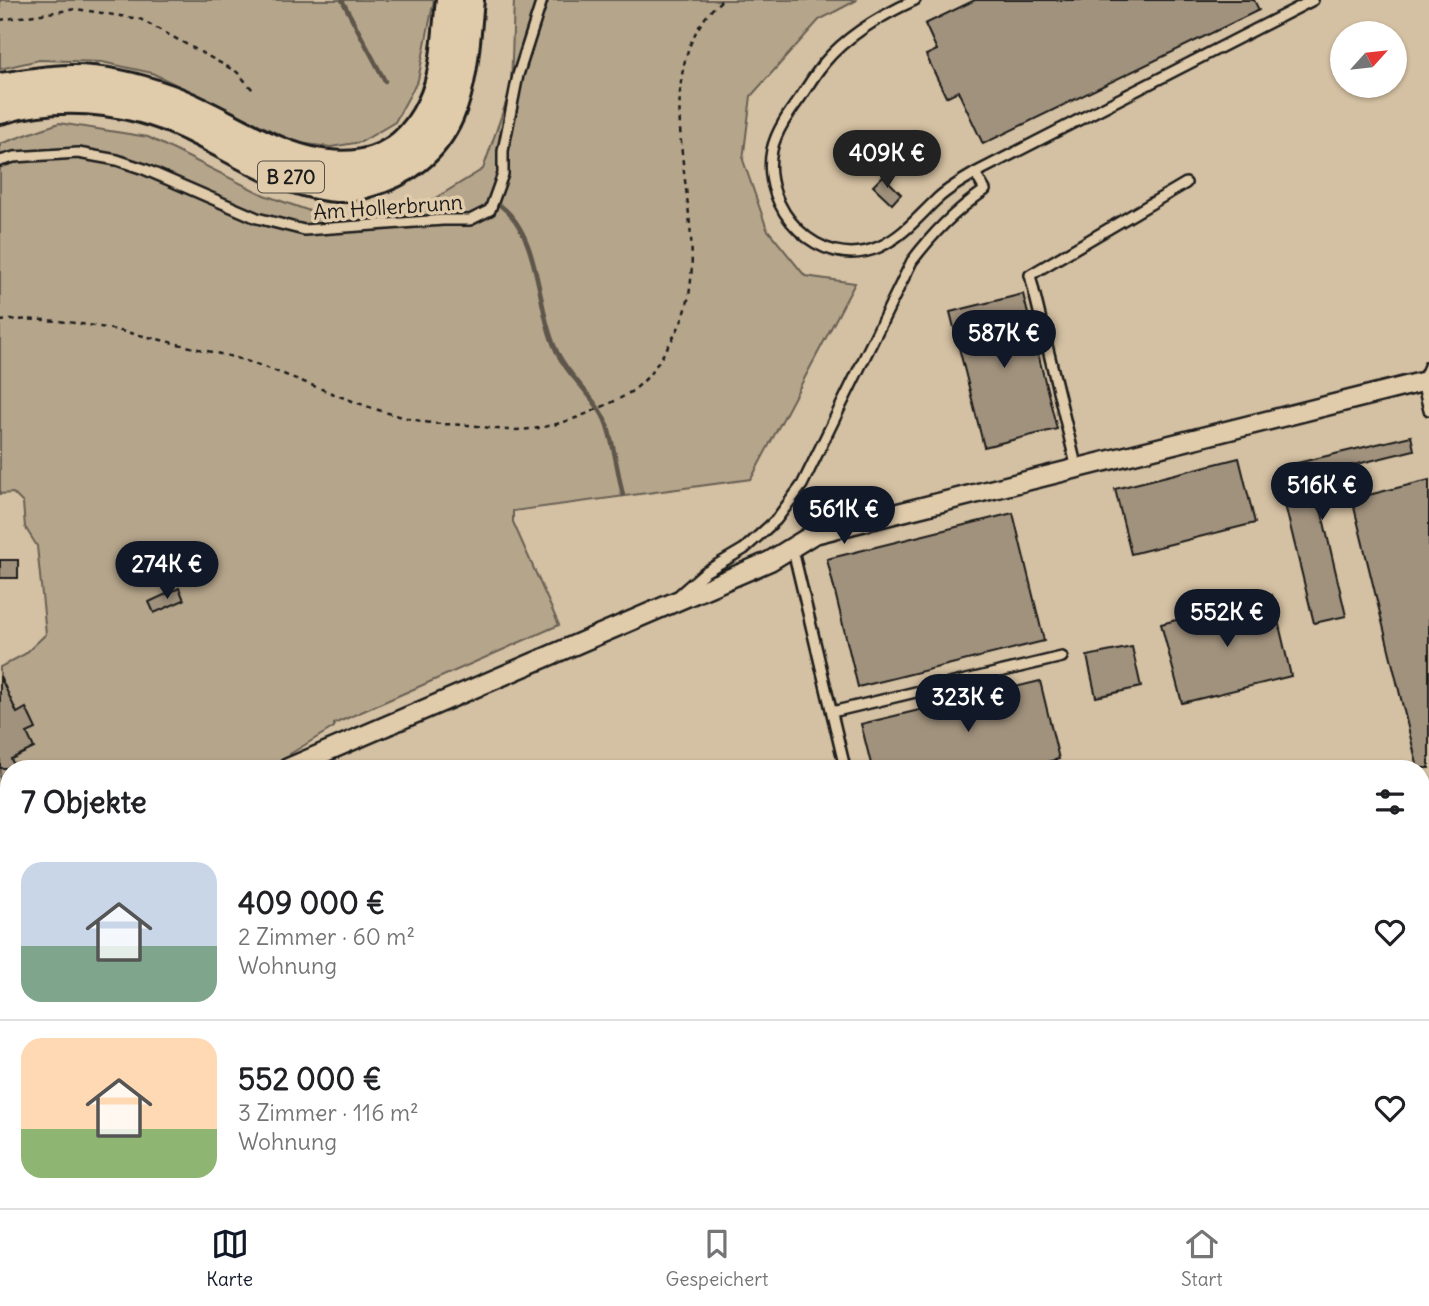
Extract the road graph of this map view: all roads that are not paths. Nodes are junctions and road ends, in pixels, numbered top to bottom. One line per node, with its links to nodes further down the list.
1 (450, 0): 6 (main road, B 270)
2 (470, 0): 7 (main road, B 270)
3 (542, 0): 8 (lane, Am Hollerbrunn)
4 (915, 0): 9 (lane)
5 (1313, 0): 9 (lane)
6 (0, 88)
7 (0, 110)
8 (0, 161)
9 (975, 173): 15 (lane)
10 (1186, 183): 13 (lane)
11 (1425, 374): 12 (lane); 13 (street)
12 (1429, 410)
13 (1077, 468): 14 (street)
14 (792, 546): 15 (street); 17 (lane)
15 (666, 606): 18 (street)
16 (1062, 657): 17 (lane)
17 (832, 712): 19 (lane)
18 (307, 760)
19 (843, 760)

